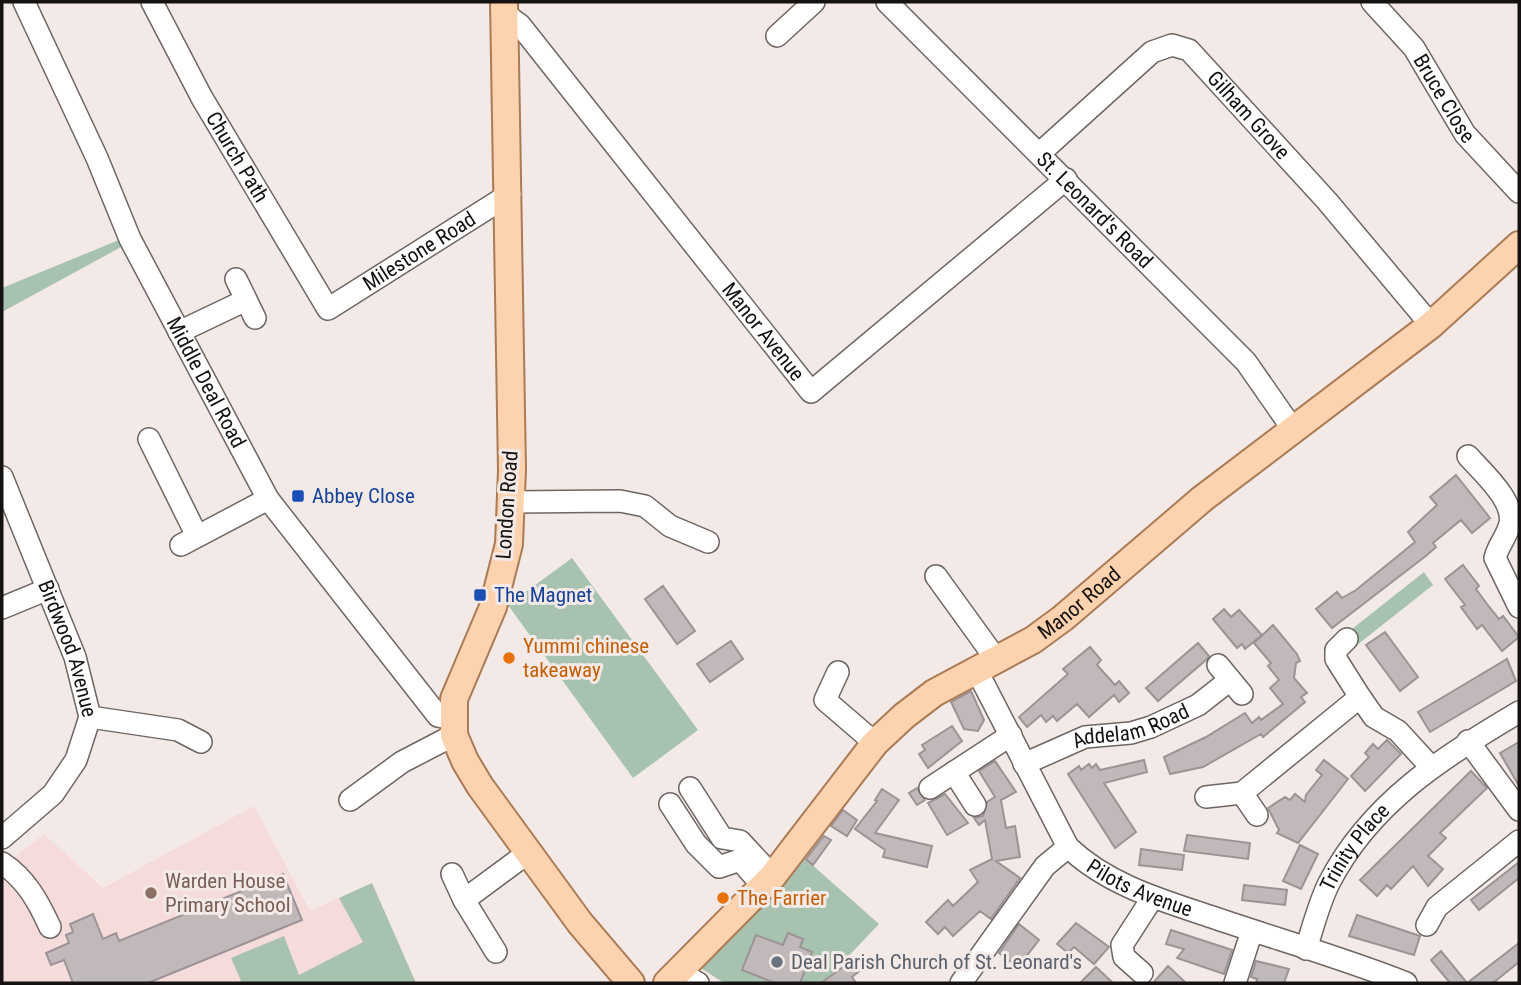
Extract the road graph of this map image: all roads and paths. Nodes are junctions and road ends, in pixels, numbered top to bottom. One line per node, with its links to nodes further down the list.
1 (24, 2): 16 (street, Middle Deal Road)
2 (152, 2): 14 (street, Church Path)
3 (814, 2): 7 (street)
4 (887, 2): 8 (street, St. Leonard's Road)
5 (1372, 2): 10 (street, Bruce Close)
6 (505, 8): 9 (street, Manor Avenue); 11 (main road, London Road)
7 (777, 36)
8 (1040, 153): 9 (street, St. Leonard's Road); 15 (street, Gilham Grove)
9 (1066, 179): 17 (street, St. Leonard's Road)
10 (1519, 192)
11 (510, 194): 14 (street, Milestone Road); 22 (main road, London Road)
12 (1519, 245): 15 (main road, Manor Road)
13 (236, 279): 16 (street)
14 (328, 309)
15 (1431, 325): 17 (main road, Manor Road)
16 (179, 332): 21 (street, Middle Deal Road)
17 (1292, 428): 29 (main road, Manor Road)
18 (149, 439): 21 (street)
19 (1468, 456): 26 (street)
20 (2, 477): 25 (street, Birdwood Avenue)
21 (268, 499): 35 (street, Middle Deal Road)
22 (511, 502): 23 (street); 35 (main road, London Road)
23 (708, 542)
24 (934, 578): 29 (street, Pilots Avenue)
25 (48, 589): 27 (street); 34 (street, Birdwood Avenue)
26 (1519, 607)
27 (2, 608)
28 (1347, 639): 32 (street)
29 (986, 664): 36 (street, Pilots Avenue); 39 (main road, Manor Road)
30 (838, 672): 39 (street)
31 (1230, 680): 40 (street, Addelam Road)
32 (1360, 697): 41 (street); 45 (street)
33 (1519, 712): 37 (street, Trinity Place)
34 (90, 717): 38 (street); 52 (street, Birdwood Avenue)
35 (454, 727): 47 (street); 55 (main road)
36 (1011, 736): 40 (street, Pilots Avenue); 42 (street)
37 (1468, 741): 41 (street, Trinity Place); 50 (street)
38 (201, 742)
39 (875, 743): 58 (main road, Manor Road)
40 (1024, 764): 54 (street, Pilots Avenue)
41 (1431, 767): 64 (street, Trinity Place)
42 (954, 772): 44 (street); 49 (street)
43 (690, 788): 58 (street)
44 (930, 788)
45 (1242, 793): 46 (street); 51 (street)
46 (1206, 797)
47 (350, 800)
48 (670, 804): 58 (street)
49 (975, 805)
50 (1519, 810)
51 (1257, 815)
52 (2, 838)
53 (1519, 841): 61 (street)
54 (1068, 847): 59 (street, Pilots Avenue); 69 (street)
55 (529, 852): 60 (street); 68 (main road)
56 (2, 863): 62 (street)
57 (452, 874): 60 (street)
58 (768, 882): 67 (main road, Manor Road)
59 (1153, 897): 63 (street, Pilots Avenue); 66 (street)
60 (464, 900): 65 (street)
61 (1427, 925)
62 (50, 927)
63 (1252, 931): 64 (street, Pilots Avenue); 70 (street)
64 (1306, 949): 71 (street, Pilots Avenue)
65 (496, 952)
66 (1142, 973)
67 (680, 979)
68 (631, 983)
69 (961, 983)
70 (1235, 983)
71 (1406, 983)

